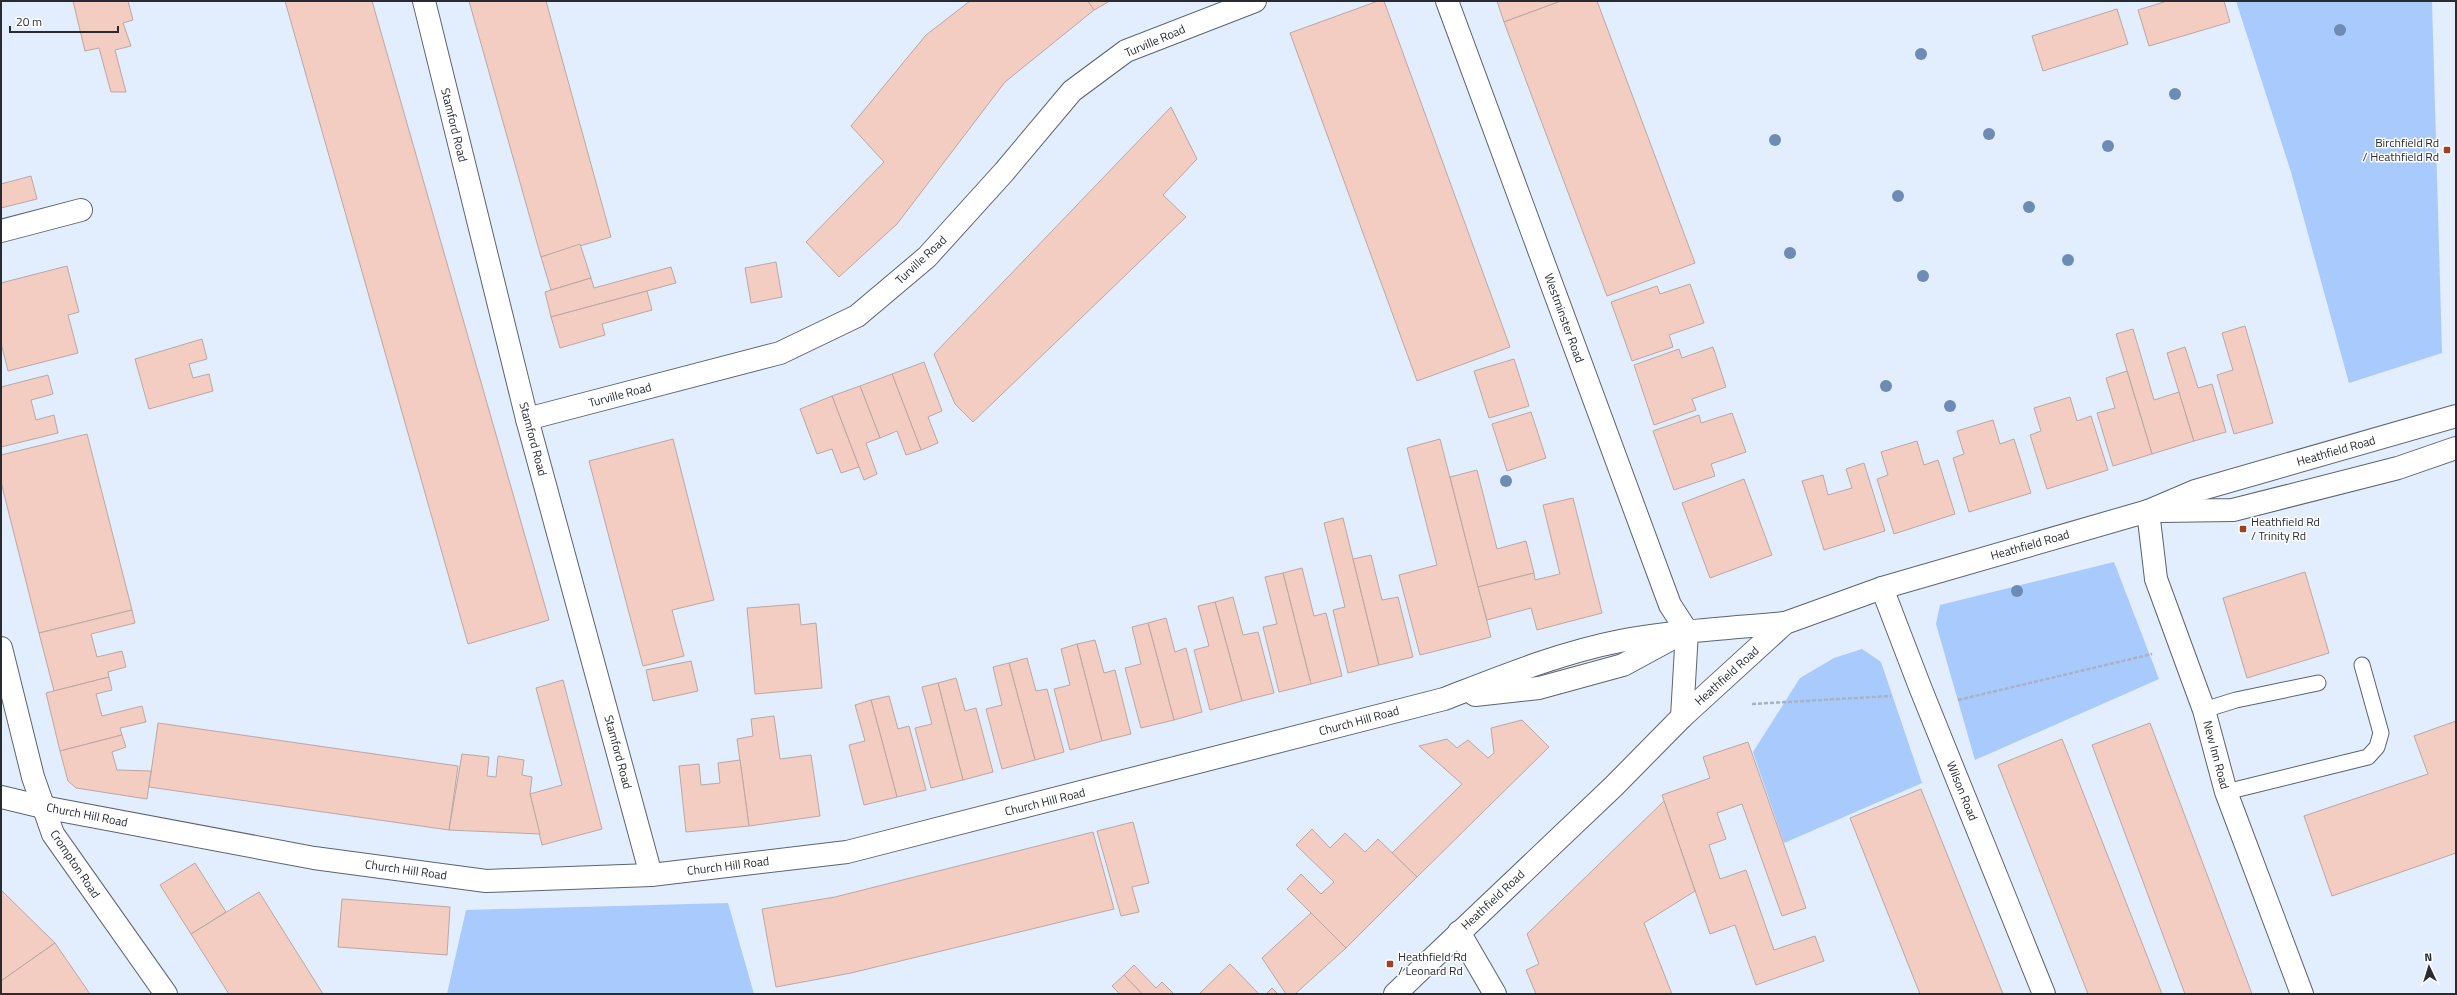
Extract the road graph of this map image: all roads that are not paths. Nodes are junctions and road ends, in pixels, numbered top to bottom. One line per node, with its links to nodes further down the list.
1 (424, 1): 7 (street, Stamford Road)
2 (1255, 1): 7 (street, Turville Road)
3 (1447, 1): 12 (street, Westminster Road)
4 (81, 210): 5 (street)
5 (1, 231)
6 (2456, 416): 9 (street, Heathfield Road)
7 (527, 419): 21 (street, Stamford Road)
8 (2456, 448): 9 (street, Heathfield Road)
9 (2148, 511): 10 (street, Heathfield Road); 16 (street, New Inn Road)
10 (1882, 588): 11 (street, Heathfield Road); 26 (street, Wilson Road)
11 (1785, 623): 12 (street); 17 (street, Heathfield Road)
12 (1686, 631): 17 (street); 21 (street, Church Hill Road)
13 (1, 648): 20 (street, Crompton Road)
14 (2362, 665): 18 (lane)
15 (2318, 683): 16 (lane)
16 (2204, 710): 18 (street, New Inn Road)
17 (1682, 717): 22 (street, Heathfield Road)
18 (2226, 792): 27 (street, New Inn Road)
19 (1, 797): 20 (street, Church Hill Road)
20 (43, 807): 21 (street, Church Hill Road); 23 (street, Crompton Road)
21 (651, 875)
22 (1459, 932): 24 (street, Heathfield Road); 25 (street)
23 (166, 994)
24 (1395, 994)
25 (1495, 994)
26 (2044, 994)
27 (2302, 994)

